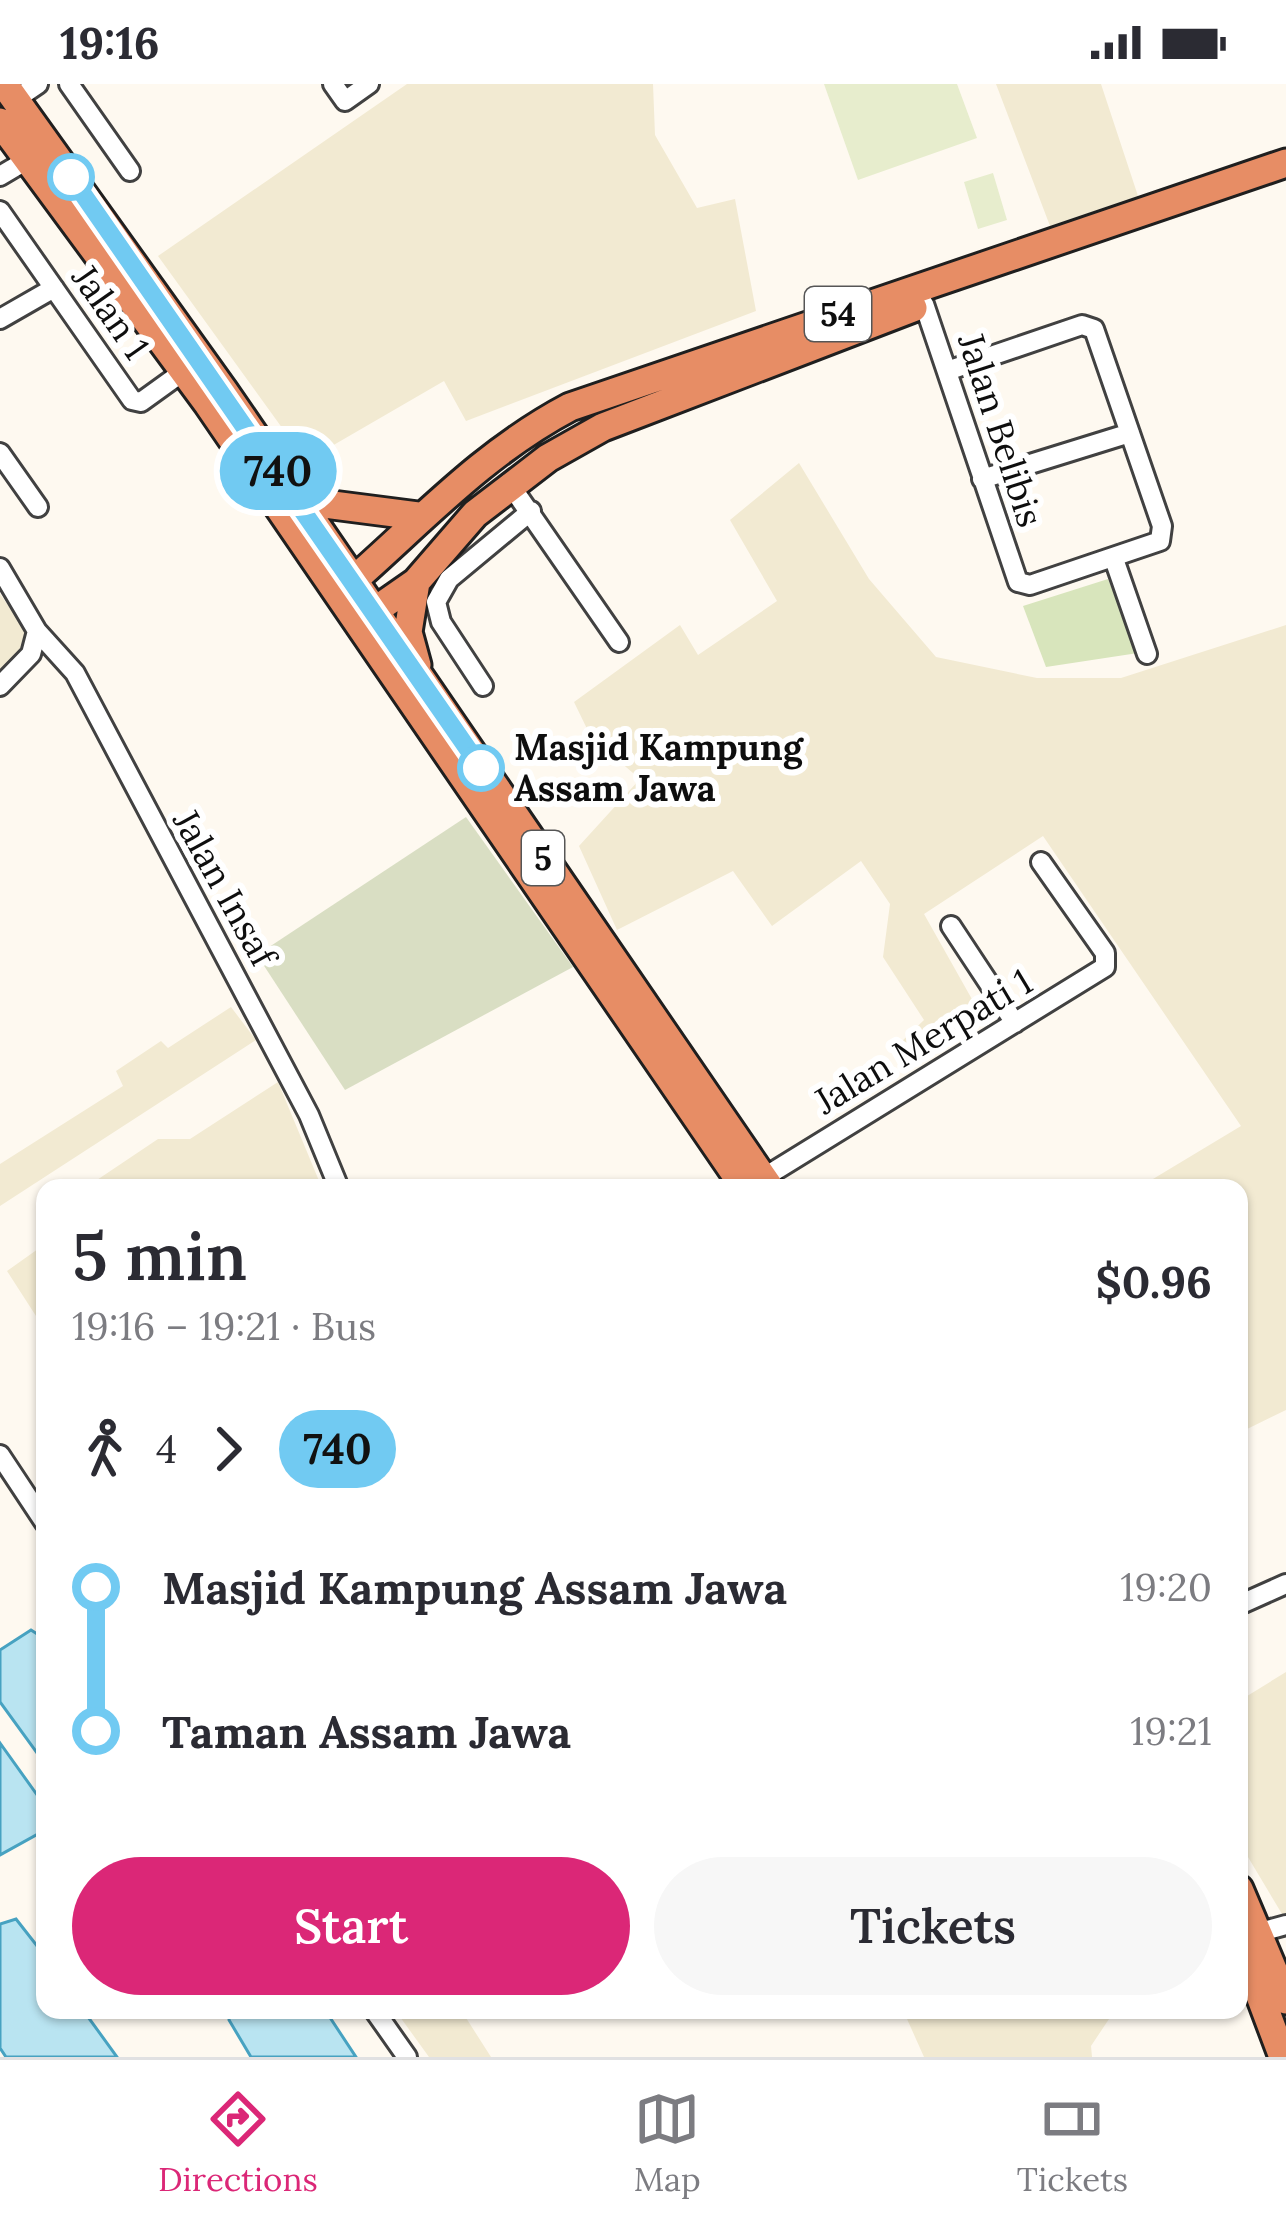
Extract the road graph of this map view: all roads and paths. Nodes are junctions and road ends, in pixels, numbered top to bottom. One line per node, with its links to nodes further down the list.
1 (70, 84): 7 (street)
2 (333, 84): 3 (street)
3 (369, 84)
4 (14, 97): 5 (highway, 5); 20 (highway, 5)
5 (27, 160): 8 (street); 14 (highway, 5)
6 (1286, 163): 23 (highway, 54)
7 (130, 172)
8 (0, 176)
9 (1286, 182): 12 (highway, 54)
10 (0, 211): 11 (street, Jalan 1)
11 (54, 288): 13 (street); 14 (street, Jalan 1)
12 (924, 304): 15 (street, Jalan Belibis); 19 (highway, 54)
13 (0, 319)
14 (184, 371): 26 (highway, 5)
15 (947, 371): 16 (street); 18 (street, Jalan Belibis)
16 (1130, 433): 18 (street); 24 (street)
17 (0, 453): 21 (street)
18 (982, 478): 24 (street, Jalan Belibis)
19 (509, 483): 22 (street); 27 (highway, 54)
20 (290, 487): 23 (highway); 26 (highway, 5)
21 (38, 507)
22 (531, 512): 30 (street); 33 (street)
23 (418, 516): 26 (highway, 54)
24 (1114, 559): 31 (street)
25 (0, 568): 29 (street, Jalan Insaf)
26 (344, 582): 28 (highway, 5)
27 (416, 582): 28 (highway, 54); 34 (highway)
28 (365, 623): 34 (highway, 5); 39 (highway, 5)
29 (38, 631): 32 (street); 38 (street, Jalan Insaf)
30 (619, 642)
31 (1147, 654)
32 (0, 686)
33 (483, 686)
34 (427, 689): 40 (highway, 5)
35 (1040, 862): 37 (street, Jalan Merpati 1)
36 (951, 926): 37 (street)
37 (1016, 1023): 41 (street, Jalan Merpati 1)
38 (335, 1179)
39 (755, 1179)
40 (755, 1179)
41 (769, 1179)
42 (0, 1455): 43 (street)
43 (36, 1509)
44 (1286, 1584): 45 (street)
45 (1248, 1601)
46 (1262, 1932): 47 (highway); 50 (highway)
47 (1286, 2000)
48 (380, 2019): 49 (street)
49 (407, 2057)
50 (1283, 2057)

